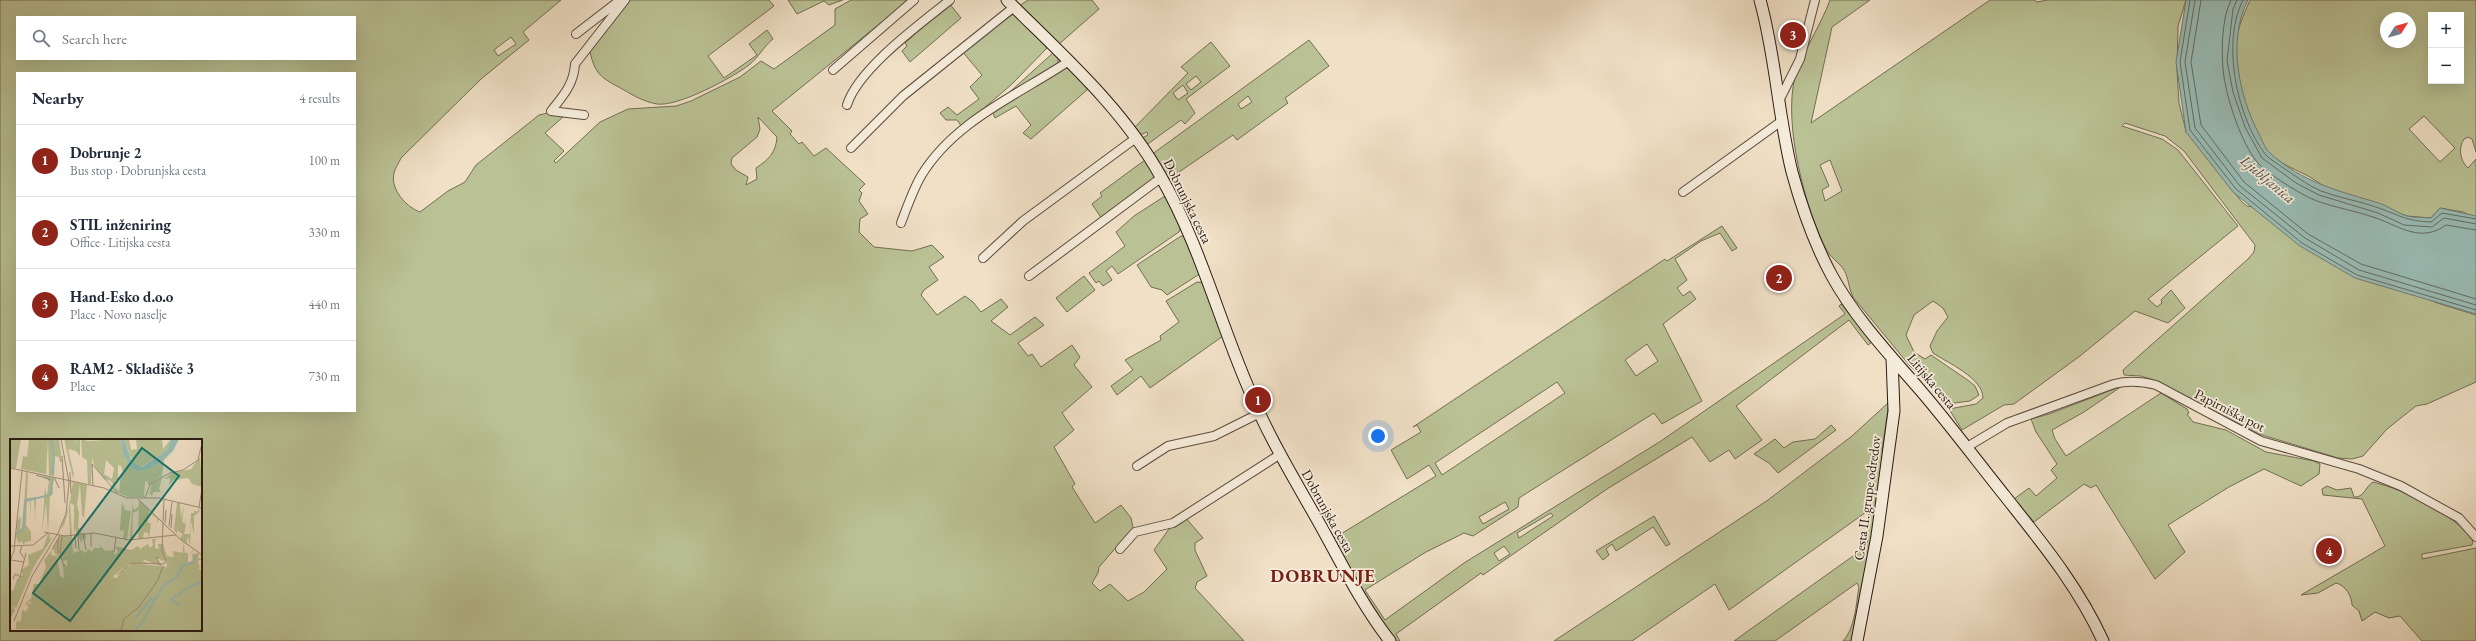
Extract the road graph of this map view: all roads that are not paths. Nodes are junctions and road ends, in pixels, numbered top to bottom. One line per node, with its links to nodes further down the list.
1 (620, 0): 8 (street)
2 (625, 0): 13 (street)
3 (914, 0): 10 (street)
4 (950, 0): 12 (street)
5 (1760, 0): 11 (street, Litijska cesta)
6 (1816, 0): 11 (street)
7 (1010, 3): 9 (street, Dobrunjska cesta); 16 (street)
8 (576, 34)
9 (1069, 62): 15 (street, Dobrunjska cesta); 19 (street)
10 (833, 70)
11 (1780, 99): 14 (street, Litijska cesta)
12 (847, 105)
13 (584, 116)
14 (1783, 120): 18 (street); 22 (street, Litijska cesta)
15 (1136, 138): 17 (street, Dobrunjska cesta); 20 (street)
16 (851, 148)
17 (1162, 177): 21 (street); 23 (street, Dobrunjska cesta)
18 (1683, 192)
19 (901, 223)
20 (983, 258)
21 (1029, 276)
22 (1892, 358): 24 (street, Litijska cesta); 30 (street, Cesta II. grupe odredov)
23 (1260, 413): 25 (street, Dobrunjska cesta); 26 (street)
24 (1967, 447): 27 (street, Papirniška pot); 31 (street, Litijska cesta)
25 (1279, 455): 28 (street); 29 (street, Dobrunjska cesta)
26 (1136, 466)
27 (2476, 537)
28 (1120, 549)
29 (1390, 641)
30 (1857, 641)
31 (2102, 641)

